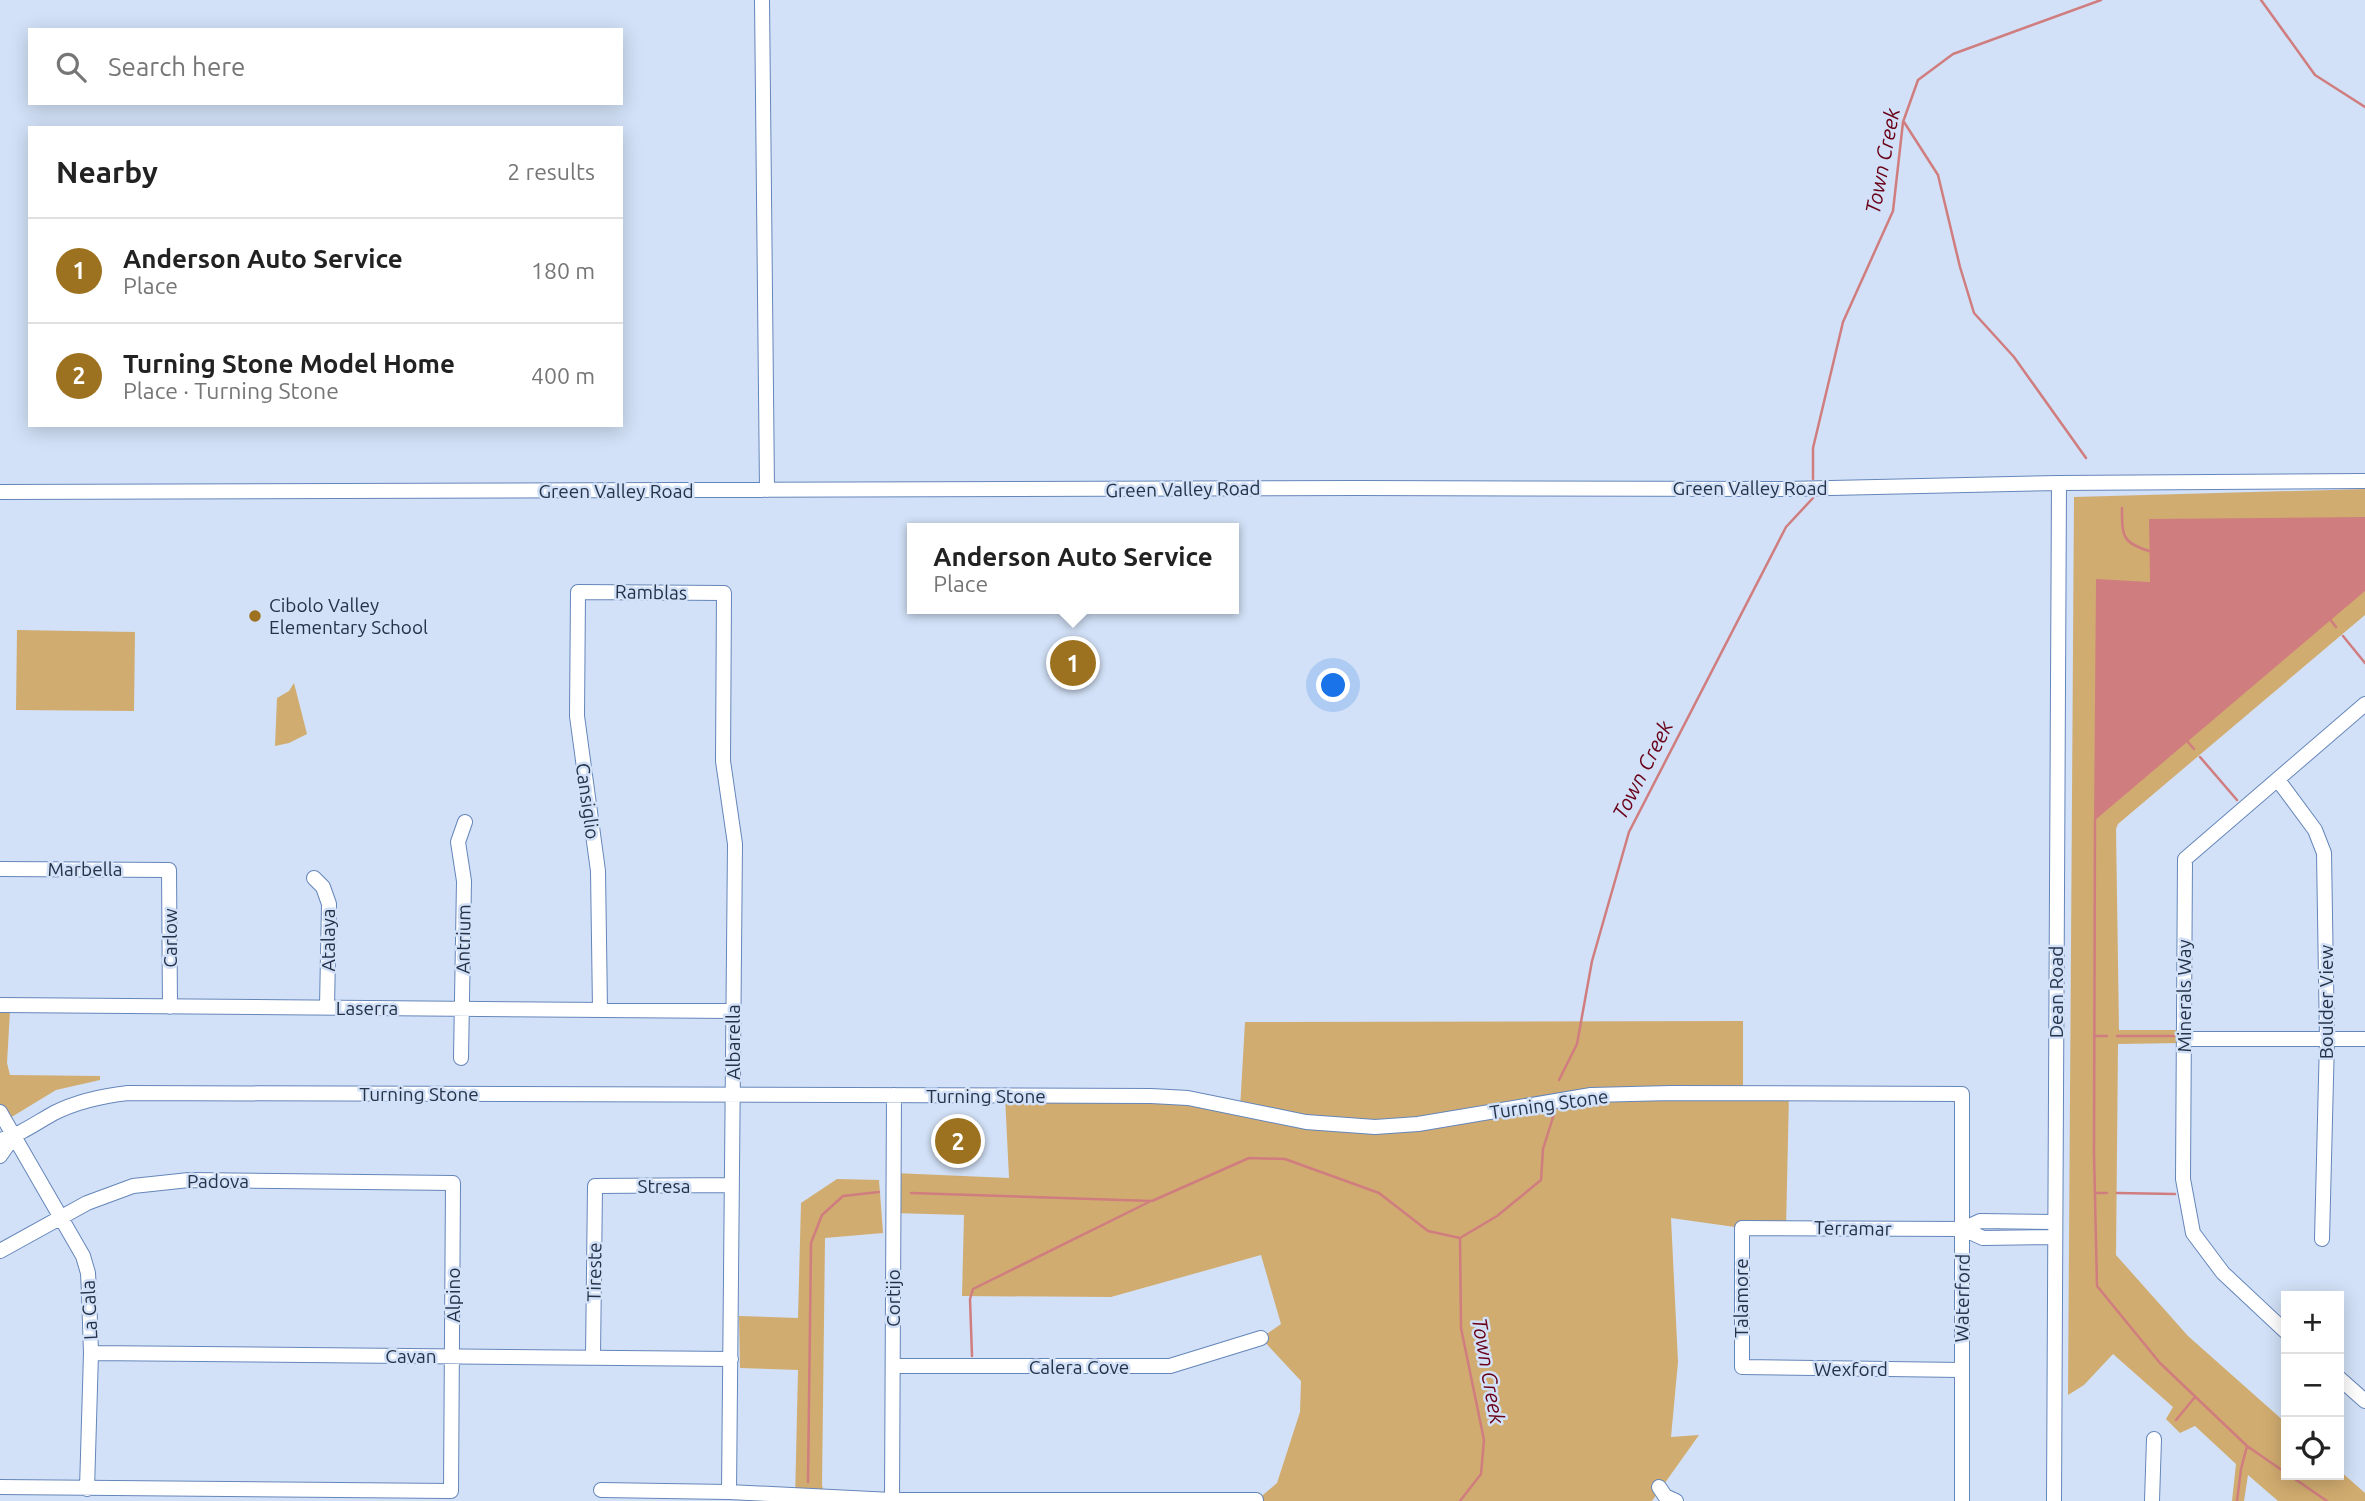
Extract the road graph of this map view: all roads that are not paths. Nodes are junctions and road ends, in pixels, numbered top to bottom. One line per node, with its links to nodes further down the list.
1 (762, 0): 4 (street)
2 (2365, 481): 3 (street, Green Valley Road)
3 (2059, 483): 4 (street, Green Valley Road); 34 (street, Dean Road)
4 (767, 490): 5 (street, Green Valley Road)
5 (0, 492)
6 (578, 592): 7 (street, Ramblas); 18 (street, Cansiglio)
7 (724, 593): 19 (street, Albarella)
8 (2365, 704): 9 (street, Minerals Way)
9 (2278, 780): 20 (street, Minerals Way); 21 (street, Boulder View)
10 (465, 822): 17 (street, Antrium)
11 (0, 869): 12 (street, Marbella)
12 (169, 870): 15 (street, Carlow)
13 (314, 878): 16 (street, Atalaya)
14 (0, 1005): 15 (street, Laserra)
15 (170, 1007): 16 (street, Laserra)
16 (327, 1007): 17 (street, Laserra)
17 (462, 1008): 18 (street, Laserra); 23 (street, Antrium)
18 (600, 1010): 19 (street, Laserra)
19 (733, 1010): 24 (street, Albarella)
20 (2184, 1039): 21 (street); 40 (street, Minerals Way)
21 (2326, 1039): 22 (street); 38 (street, Boulder View)
22 (2365, 1039)
23 (461, 1058)
24 (733, 1094): 26 (street, Turning Stone); 28 (street, Turning Stone); 31 (street, Albarella)
25 (1962, 1094): 26 (street, Turning Stone); 36 (street, Waterford)
26 (894, 1095): 46 (street, Cortijo)
27 (0, 1112): 28 (street, La Cala)
28 (7, 1138): 29 (street, Turning Stone); 33 (street, La Cala)
29 (0, 1156)
30 (453, 1183): 33 (street, Padova); 43 (street, Alpino)
31 (732, 1185): 32 (street, Stresa); 45 (street, Albarella)
32 (595, 1186): 44 (street, Tireste)
33 (60, 1217): 39 (street, Padova); 42 (street, La Cala)
34 (2055, 1222): 36 (street, Terramar); 37 (street, Dean Road)
35 (1742, 1228): 36 (street, Terramar); 47 (street, Talamore)
36 (1963, 1229): 37 (street, Terramar); 48 (street, Waterford)
37 (2054, 1237): 61 (street, Dean Road)
38 (2322, 1238)
39 (0, 1251)
40 (2281, 1327)
41 (1261, 1338): 46 (street, Calera Cove)
42 (91, 1353): 43 (street, Cavan); 54 (street, La Cala)
43 (453, 1356): 44 (street, Cavan); 54 (street, Alpino)
44 (593, 1357): 45 (street, Cavan)
45 (732, 1359): 56 (street, Albarella)
46 (893, 1366): 57 (street, Cortijo)
47 (1742, 1367): 48 (street, Wexford)
48 (1961, 1370): 60 (street, Waterford)
49 (2344, 1382): 50 (street)
50 (2365, 1401)
51 (2154, 1439): 62 (street)
52 (0, 1487): 54 (street)
53 (1659, 1488): 59 (street)
54 (87, 1489)
55 (601, 1490): 56 (street)
56 (729, 1492): 57 (street)
57 (892, 1500): 58 (street)
58 (1256, 1500)
59 (1676, 1501)
60 (1962, 1501)
61 (2054, 1501)
62 (2152, 1501)

